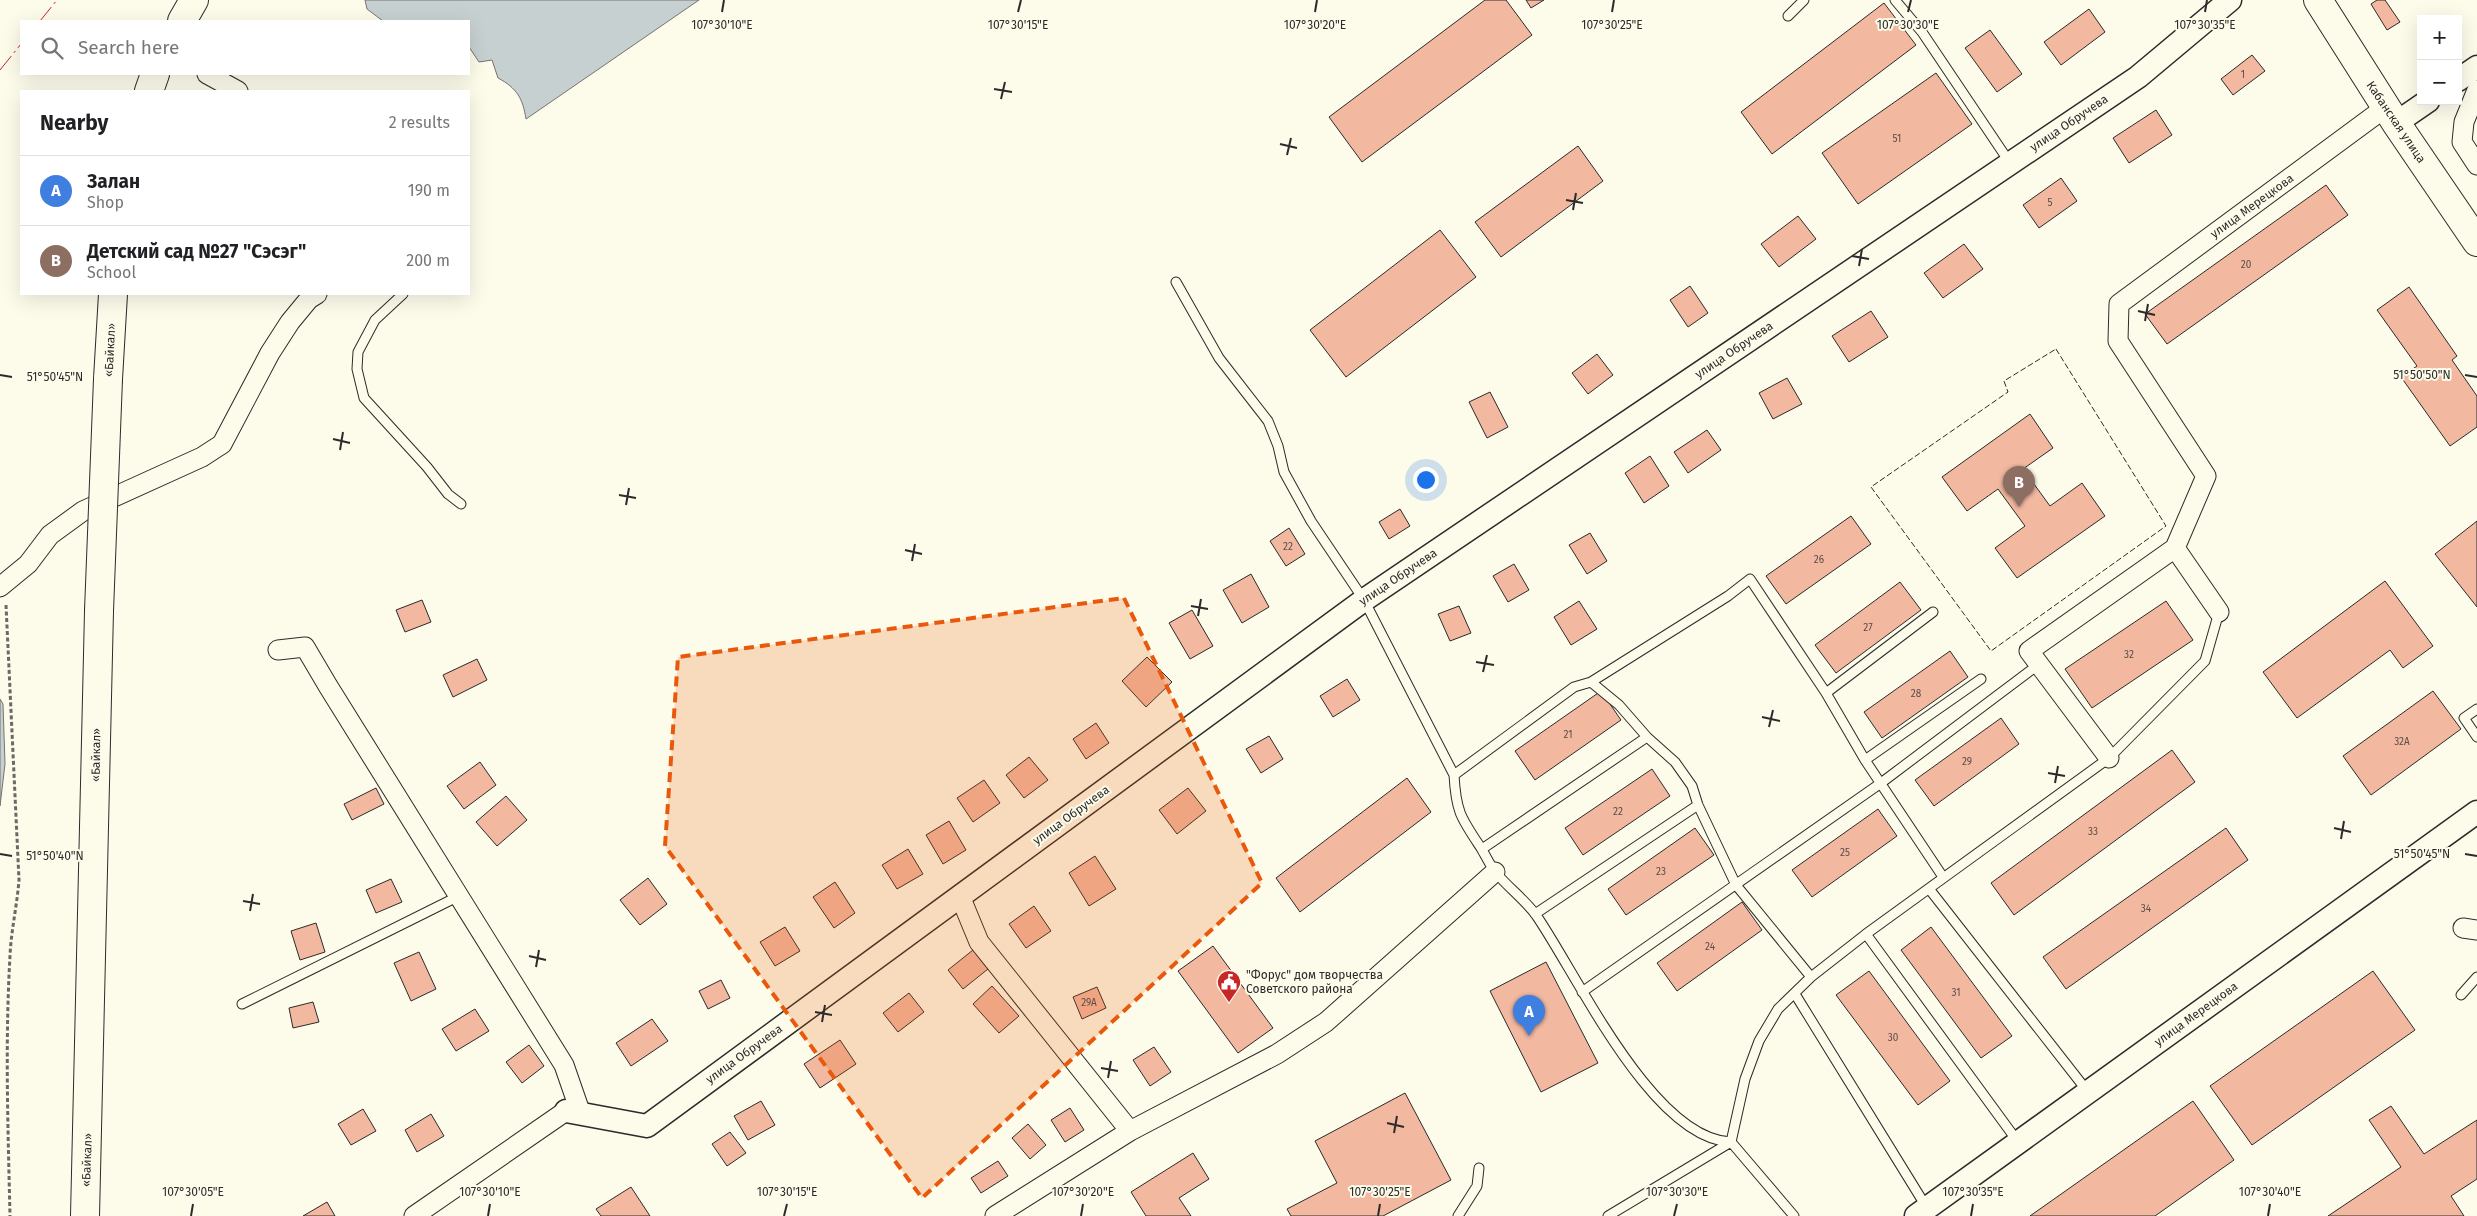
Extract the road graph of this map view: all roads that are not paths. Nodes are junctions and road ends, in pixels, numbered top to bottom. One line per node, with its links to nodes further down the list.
1 (194, 0): 7 (main road)
2 (1804, 0): 6 (lane)
3 (1895, 0): 17 (lane)
4 (2230, 0): 17 (street, улица Обручева)
5 (2318, 0): 16 (main road, Кабанская улица)
6 (1788, 16)
7 (183, 20)
8 (2477, 68): 11 (street)
9 (155, 75): 12 (main road)
10 (209, 75): 13 (street)
11 (2462, 77)
12 (149, 90)
13 (236, 90)
14 (2477, 90): 18 (street)
15 (2417, 105): 16 (street)
16 (2391, 115): 19 (main road, Кабанская улица); 25 (street, улица Мерецкова)
17 (2010, 163): 27 (street, улица Обручева)
18 (2477, 165)
19 (2477, 242)
20 (1176, 282): 27 (lane)
21 (113, 295): 67 (main road, «Байкал», bridge)
22 (315, 295): 26 (street)
23 (402, 295): 24 (lane)
24 (461, 504)
25 (2175, 548): 29 (street); 31 (street)
26 (2, 585)
27 (1364, 600): 40 (lane); 50 (street, улица Обручева)
28 (1933, 612): 34 (lane)
29 (2219, 612): 38 (lane)
30 (278, 650): 49 (street)
31 (2039, 664): 38 (street); 41 (lane)
32 (1981, 679): 39 (lane)
33 (1591, 682): 34 (lane); 37 (lane); 40 (lane)
34 (1826, 694): 39 (lane)
35 (2477, 709): 36 (lane)
36 (2477, 736)
37 (1647, 737): 42 (lane); 44 (lane)
38 (2109, 758): 46 (lane)
39 (1865, 760): 41 (lane)
40 (1454, 775): 44 (lane)
41 (1881, 783): 46 (lane); 47 (lane)
42 (1698, 805): 47 (lane); 51 (lane)
43 (2477, 812): 59 (street, улица Мерецкова)
44 (1482, 849): 45 (lane)
45 (1495, 872): 51 (lane); 61 (street)
46 (1943, 877): 48 (lane)
47 (1736, 885): 53 (lane); 55 (lane)
48 (1930, 890): 52 (lane); 59 (lane)
49 (459, 896): 58 (lane); 60 (street)
50 (960, 896): 60 (street, улица Обручева); 61 (street)
51 (1535, 914): 55 (lane)
52 (1866, 934): 53 (lane); 63 (lane)
53 (1811, 977): 56 (lane)
54 (2477, 977): 57 (lane)
55 (1582, 992): 62 (lane)
56 (1795, 994): 62 (lane); 65 (lane)
57 (2461, 995)
58 (242, 1004)
59 (2088, 1092): 63 (street, улица Мерецкова)
60 (574, 1112): 68 (street)
61 (1130, 1131): 66 (street)
62 (1731, 1142): 70 (lane); 71 (lane)
63 (2018, 1142): 65 (street, улица Мерецкова)
64 (1479, 1168): 69 (lane)
65 (1921, 1212)
66 (999, 1215)
67 (85, 1216)
68 (414, 1216)
69 (1458, 1216)
70 (1608, 1216)
71 (1794, 1216)

